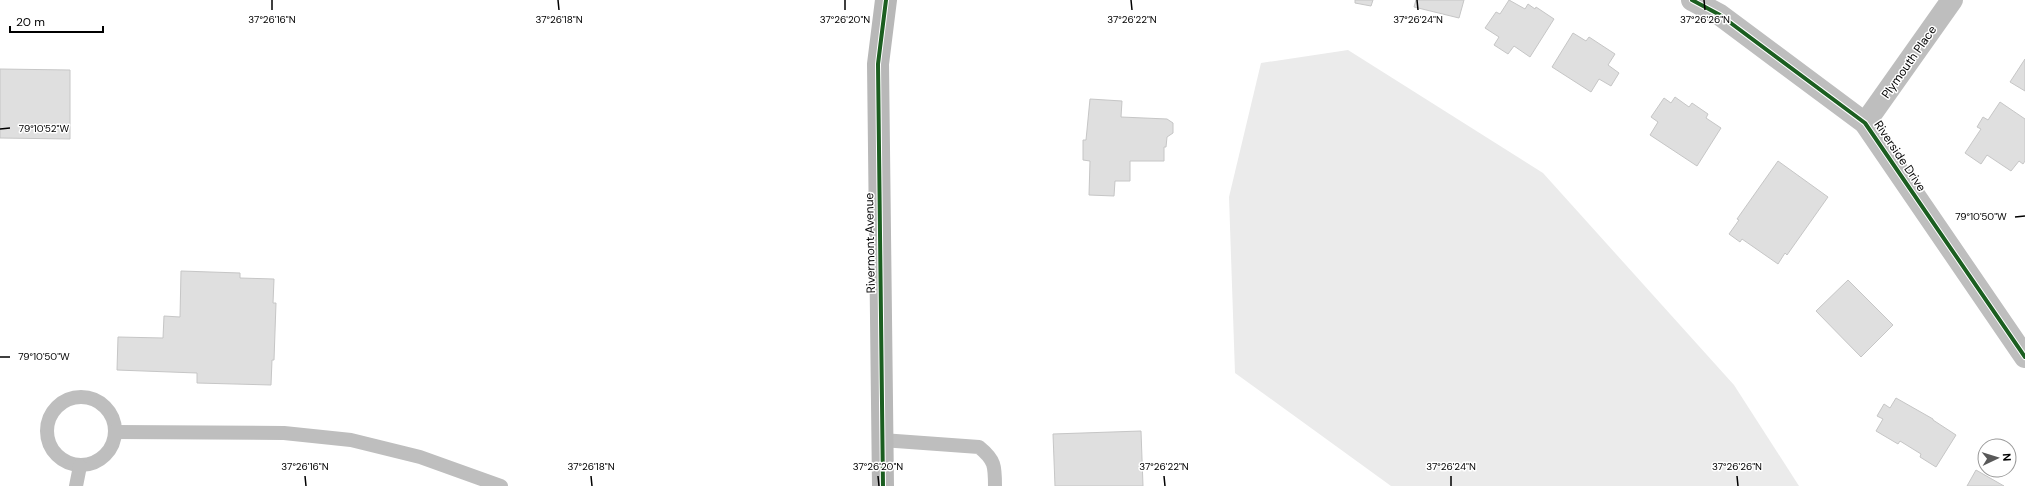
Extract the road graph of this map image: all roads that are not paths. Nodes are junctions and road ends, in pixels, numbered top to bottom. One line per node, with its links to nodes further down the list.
1 (886, 0): 7 (main road, Rivermont Avenue)
2 (1692, 0): 4 (street, Riverside Drive)
3 (1952, 0): 4 (street, Plymouth Place)
4 (1865, 123): 5 (street, Riverside Drive)
5 (2025, 356)
6 (115, 432): 8 (lane); 8 (lane); 10 (lane)
7 (882, 440): 11 (main road, Rivermont Avenue); 12 (lane)
8 (80, 466): 9 (lane)
9 (76, 486)
10 (501, 486)
11 (883, 486)
12 (995, 486)

